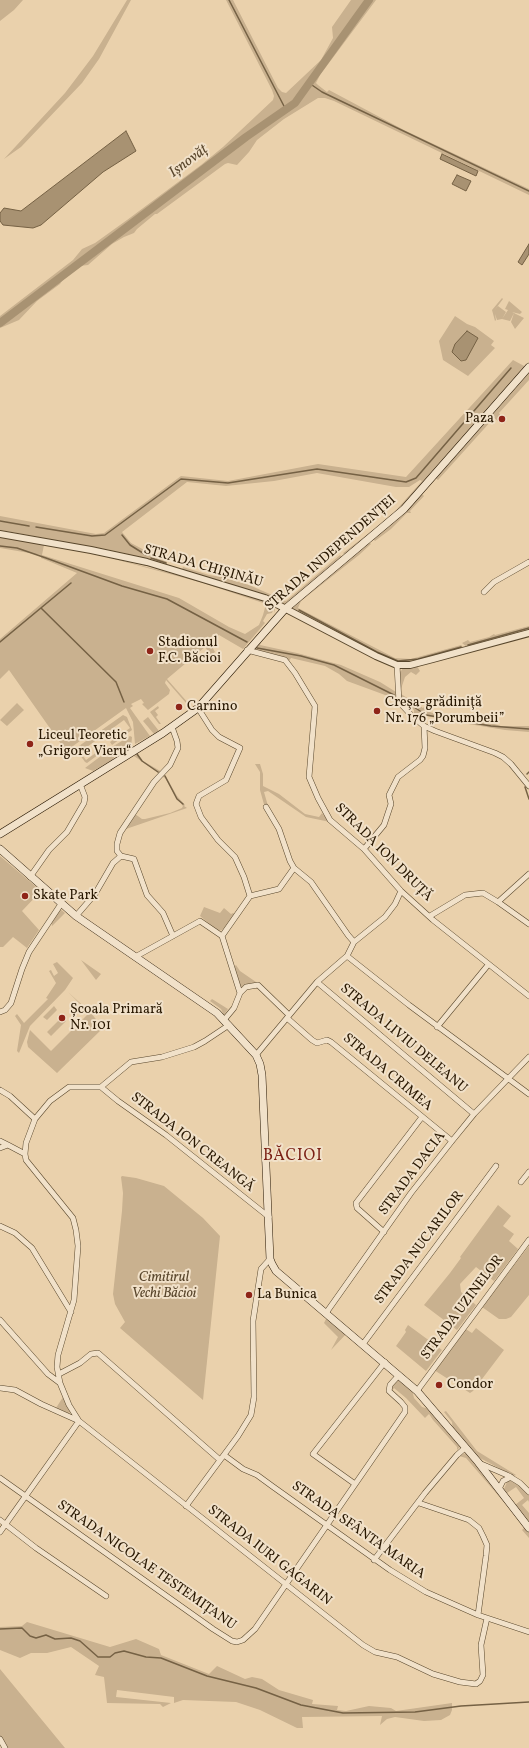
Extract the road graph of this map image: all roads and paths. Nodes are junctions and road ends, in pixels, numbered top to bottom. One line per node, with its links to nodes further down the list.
1 (529, 367): 5 (main road, STRADA INDEPENDENȚEI)
2 (0, 534): 5 (street, STRADA CHIȘINĂU)
3 (529, 562): 4 (street)
4 (484, 592)
5 (285, 609): 7 (main road, STRADA INDEPENDENȚEI); 8 (street, STRADA CHIȘINĂU)
6 (529, 633): 8 (street, STRADA CHIȘINĂU)
7 (247, 650): 9 (main road, STRADA INDEPENDENȚEI); 19 (street, STRADA ION DRUȚĂ)
8 (397, 665): 10 (street)
9 (198, 708): 11 (main road, STRADA INDEPENDENȚEI); 25 (street)
10 (424, 726): 13 (street); 19 (street)
11 (172, 727): 14 (main road, STRADA INDEPENDENȚEI); 20 (street)
12 (529, 775): 13 (street)
13 (524, 780): 15 (street)
14 (80, 784): 17 (main road, STRADA INDEPENDENȚEI); 23 (street)
15 (529, 786)
16 (266, 807): 21 (street)
17 (0, 834)
18 (0, 849): 23 (main road)
19 (364, 849): 24 (street, STRADA ION DRUȚĂ)
20 (121, 856): 28 (street); 31 (street)
21 (294, 868): 25 (street); 33 (street)
22 (529, 874): 26 (street)
23 (30, 876): 27 (main road)
24 (400, 891): 29 (street, STRADA ION DRUȚĂ); 33 (street)
25 (250, 896): 32 (street)
26 (498, 902): 29 (street); 30 (street)
27 (61, 904): 28 (main road); 40 (street)
28 (76, 916): 35 (main road)
29 (430, 916): 36 (street, STRADA ION DRUȚĂ)
30 (529, 924)
31 (173, 936): 32 (street); 35 (street)
32 (222, 936): 38 (street)
33 (354, 942): 34 (street)
34 (347, 956): 37 (street); 43 (street)
35 (136, 957): 42 (main road)
36 (488, 965): 39 (street, STRADA ION DRUȚĂ); 43 (street)
37 (317, 982): 41 (street); 50 (street, STRADA LIVIU DELEANU)
38 (240, 993): 41 (street, STRADA CRIMEA); 42 (street)
39 (529, 996)
40 (0, 1012)
41 (288, 1017): 44 (street); 51 (street, STRADA CRIMEA)
42 (226, 1023): 44 (main road); 47 (street)
43 (437, 1026): 46 (street)
44 (256, 1055): 63 (main road)
45 (529, 1057): 46 (street, STRADA DACIA)
46 (508, 1078): 49 (street); 50 (street, STRADA DACIA)
47 (101, 1087): 52 (street); 63 (street, STRADA ION CREANGĂ)
48 (0, 1090): 52 (street)
49 (529, 1094)
50 (474, 1114): 54 (street, STRADA DACIA)
51 (422, 1117): 54 (street, STRADA CRIMEA); 65 (street)
52 (35, 1119): 55 (street)
53 (0, 1141): 56 (street)
54 (452, 1141): 65 (street, STRADA DACIA)
55 (26, 1143): 57 (street); 59 (street)
56 (8, 1145): 57 (street); 58 (street)
57 (14, 1147): 59 (street)
58 (0, 1148)
59 (25, 1154): 68 (street)
60 (496, 1166): 71 (street, STRADA NUCARILOR)
61 (529, 1172): 62 (street)
62 (521, 1182)
63 (268, 1217): 67 (main road)
64 (0, 1226): 68 (street)
65 (384, 1232): 69 (street, STRADA DACIA)
66 (529, 1240): 77 (street, STRADA UZINELOR)
67 (270, 1259): 69 (main road); 80 (street)
68 (71, 1312): 73 (street)
69 (326, 1313): 71 (main road)
70 (0, 1320): 75 (street)
71 (363, 1344): 72 (main road)
72 (384, 1362): 74 (main road); 85 (street)
73 (59, 1374): 75 (street); 81 (street)
74 (399, 1375): 77 (main road); 85 (street, STRADA NICOLAE TESTEMIȚANU)
75 (60, 1383): 78 (street)
76 (0, 1388): 78 (street, STRADA IURI GAGARIN)
77 (417, 1391): 79 (main road)
78 (79, 1421): 88 (street); 90 (street, STRADA IURI GAGARIN)
79 (465, 1448): 82 (main road); 89 (street)
80 (224, 1455): 81 (street); 93 (street, STRADA SFÂNTA MARIA)
81 (220, 1460): 90 (street)
82 (478, 1462): 83 (street); 86 (main road)
83 (511, 1477): 86 (street); 87 (street)
84 (0, 1478): 88 (street, STRADA NICOLAE TESTEMIȚANU)
85 (355, 1484): 93 (street, STRADA NICOLAE TESTEMIȚANU)
86 (499, 1489): 94 (main road)
87 (529, 1492)
88 (26, 1497): 92 (street); 97 (street, STRADA NICOLAE TESTEMIȚANU)
89 (419, 1503): 96 (street); 99 (street)
90 (186, 1506): 97 (street, STRADA IURI GAGARIN)
91 (0, 1520): 92 (street)
92 (6, 1524): 95 (street); 98 (street)
93 (326, 1525): 96 (street, STRADA SFÂNTA MARIA); 97 (street, STRADA NICOLAE TESTEMIȚANU)
94 (529, 1528)
95 (0, 1532)
96 (374, 1560): 99 (street, STRADA SFÂNTA MARIA)
97 (285, 1584): 100 (street, STRADA IURI GAGARIN)
98 (106, 1596)
99 (478, 1615): 100 (street, STRADA SFÂNTA MARIA)
100 (487, 1618): 101 (street, STRADA SFÂNTA MARIA)
101 (529, 1632)
102 (0, 1739): 103 (street)
103 (4, 1747)

